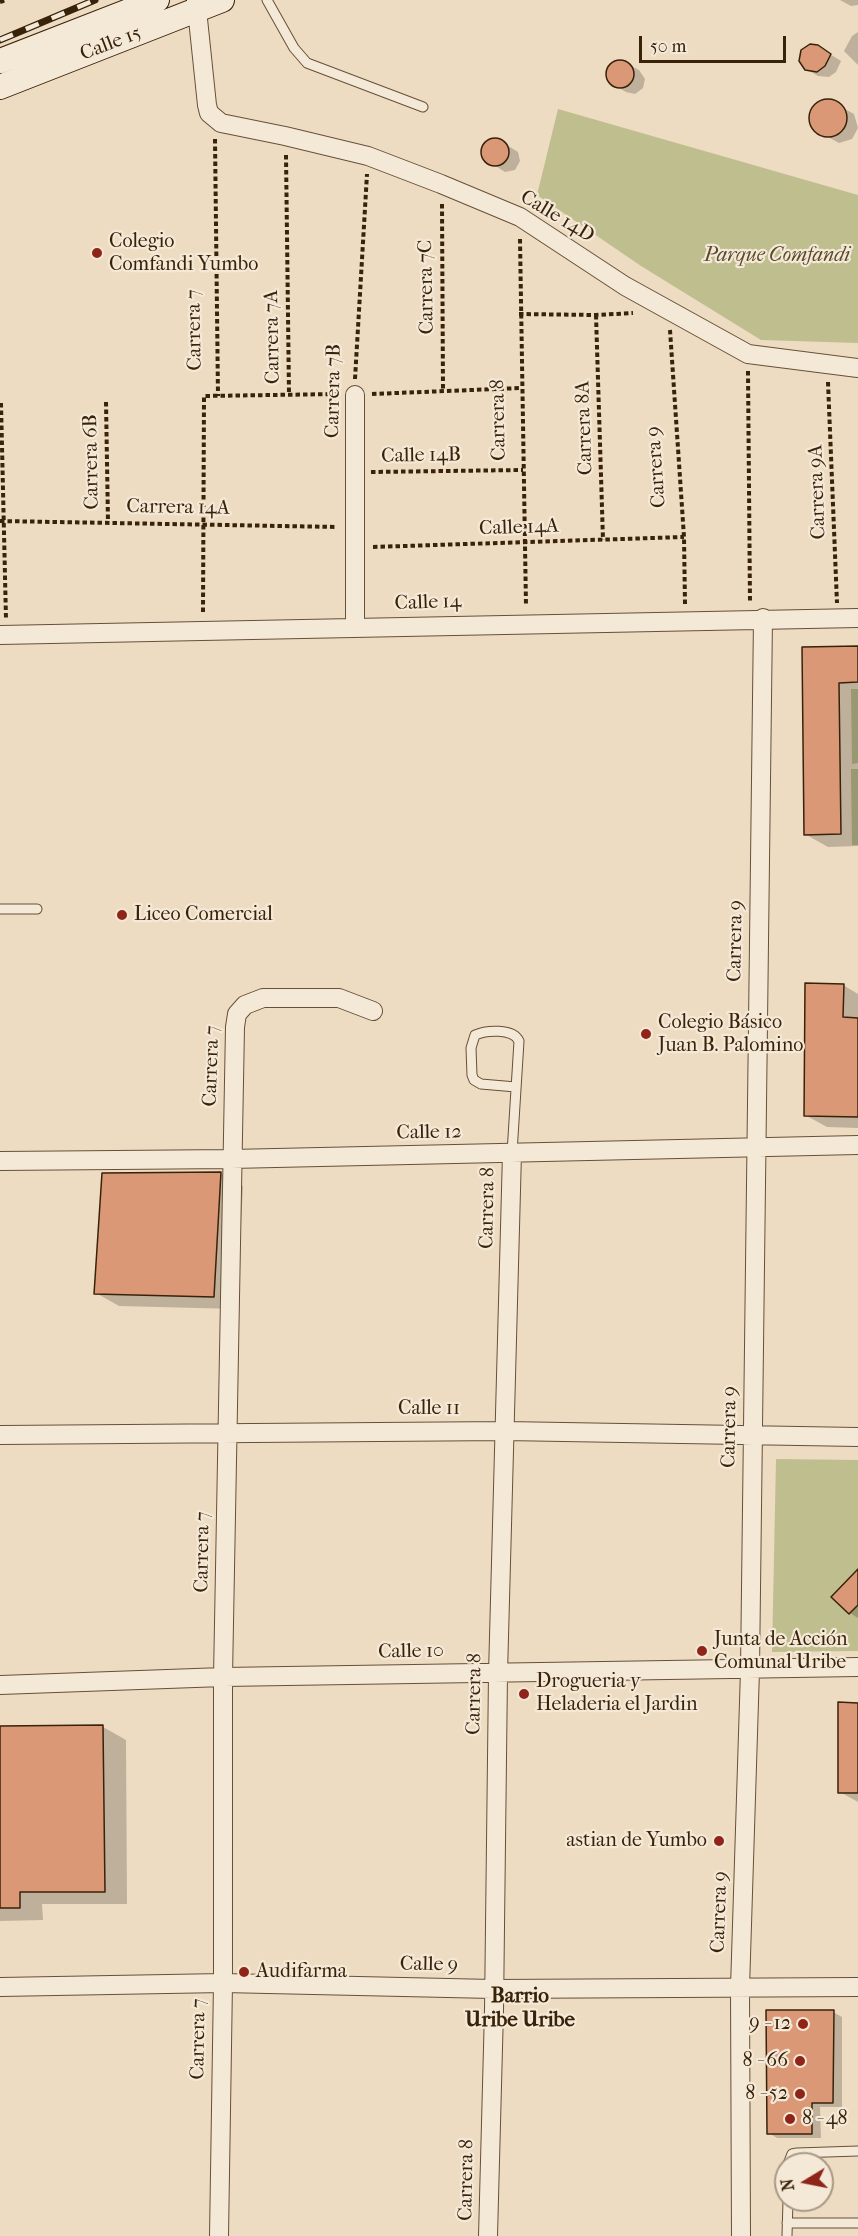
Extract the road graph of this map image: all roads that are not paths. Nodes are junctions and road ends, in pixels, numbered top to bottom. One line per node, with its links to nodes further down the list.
1 (157, 0): 5 (main road, Calle 15)
2 (222, 0): 4 (main road, Calle 15)
3 (267, 0): 7 (lane)
4 (196, 5): 6 (main road, Calle 15); 8 (street, Calle 14D)
5 (0, 61)
6 (0, 87)
7 (423, 107)
8 (858, 368)
9 (355, 395): 12 (street, Carrera 7B)
10 (858, 618): 11 (street, Calle 14)
11 (757, 619): 12 (street, Calle 14); 19 (street, Carrera 9)
12 (355, 628): 13 (street, Calle 14)
13 (3, 634)
14 (0, 909): 15 (lane)
15 (37, 909)
16 (373, 1011): 21 (street, Carrera 7)
17 (516, 1087): 17 (lane); 20 (lane)
18 (858, 1145): 19 (street, Calle 12)
19 (756, 1146): 20 (street, Calle 12); 26 (street, Carrera 9)
20 (512, 1154): 21 (street, Calle 12); 23 (street, Carrera 8)
21 (231, 1159): 22 (street, Calle 12); 24 (street, Carrera 7)
22 (0, 1161)
23 (505, 1431): 24 (street, Calle 11); 26 (street, Calle 11); 30 (street, Carrera 8)
24 (228, 1433): 25 (street, Calle 11); 31 (street, Carrera 7)
25 (0, 1434)
26 (752, 1436): 27 (street, Calle 11); 29 (street, Carrera 9)
27 (858, 1437)
28 (858, 1667): 29 (street, Calle 10)
29 (750, 1670): 30 (street, Calle 10); 36 (street, Carrera 9)
30 (498, 1674): 31 (street, Calle 10); 37 (street, Carrera 8)
31 (223, 1677): 32 (street, Calle 10); 33 (street, Carrera 7)
32 (0, 1685)
33 (223, 1983): 34 (street, Calle 9); 37 (street, Calle 9); 43 (street, Carrera 7)
34 (0, 1987)
35 (858, 1987): 36 (street, Calle 9)
36 (740, 1988): 37 (street, Calle 9); 45 (street, Carrera 9)
37 (493, 1989): 44 (street, Carrera 8)
38 (858, 2151): 39 (lane)
39 (828, 2152)
40 (787, 2212): 41 (lane)
41 (787, 2223): 42 (lane); 46 (lane)
42 (858, 2223)
43 (219, 2236)
44 (488, 2236)
45 (741, 2236)
46 (787, 2236)

